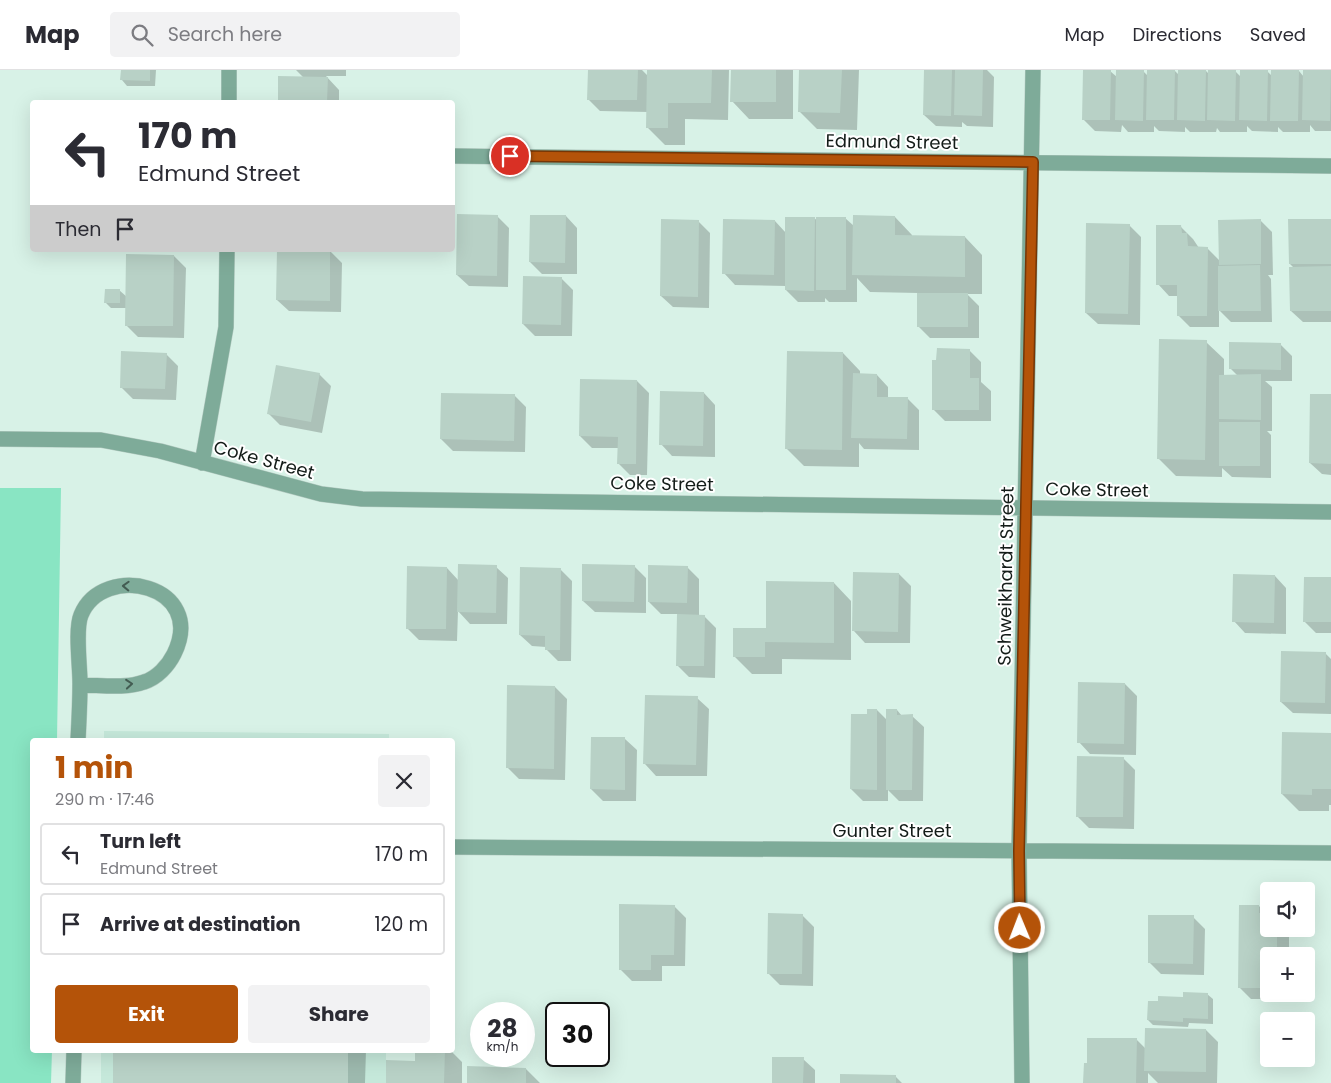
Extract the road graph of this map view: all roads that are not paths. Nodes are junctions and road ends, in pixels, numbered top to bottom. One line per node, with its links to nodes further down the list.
1 (229, 70): 3 (street)
2 (1033, 70): 5 (street, Schweikhardt Street)
3 (229, 100)
4 (455, 156): 5 (street, Edmund Street)
5 (1033, 162): 6 (street, Edmund Street); 10 (street, Schweikhardt Street)
6 (1331, 166)
7 (227, 252): 9 (street)
8 (0, 439): 9 (street, Coke Street)
9 (202, 463): 10 (street, Coke Street)
10 (1026, 508): 11 (street, Coke Street); 15 (street, Schweikhardt Street)
11 (1331, 512)
12 (80, 685): 12 (street, one-way to 12); 13 (street)
13 (78, 738)
14 (455, 847): 15 (street, Gunter Street)
15 (1019, 851): 16 (street, Gunter Street); 19 (street, Schweikhardt Street)
16 (1331, 853)
17 (74, 1053): 18 (street)
18 (73, 1083)
19 (1022, 1083)

